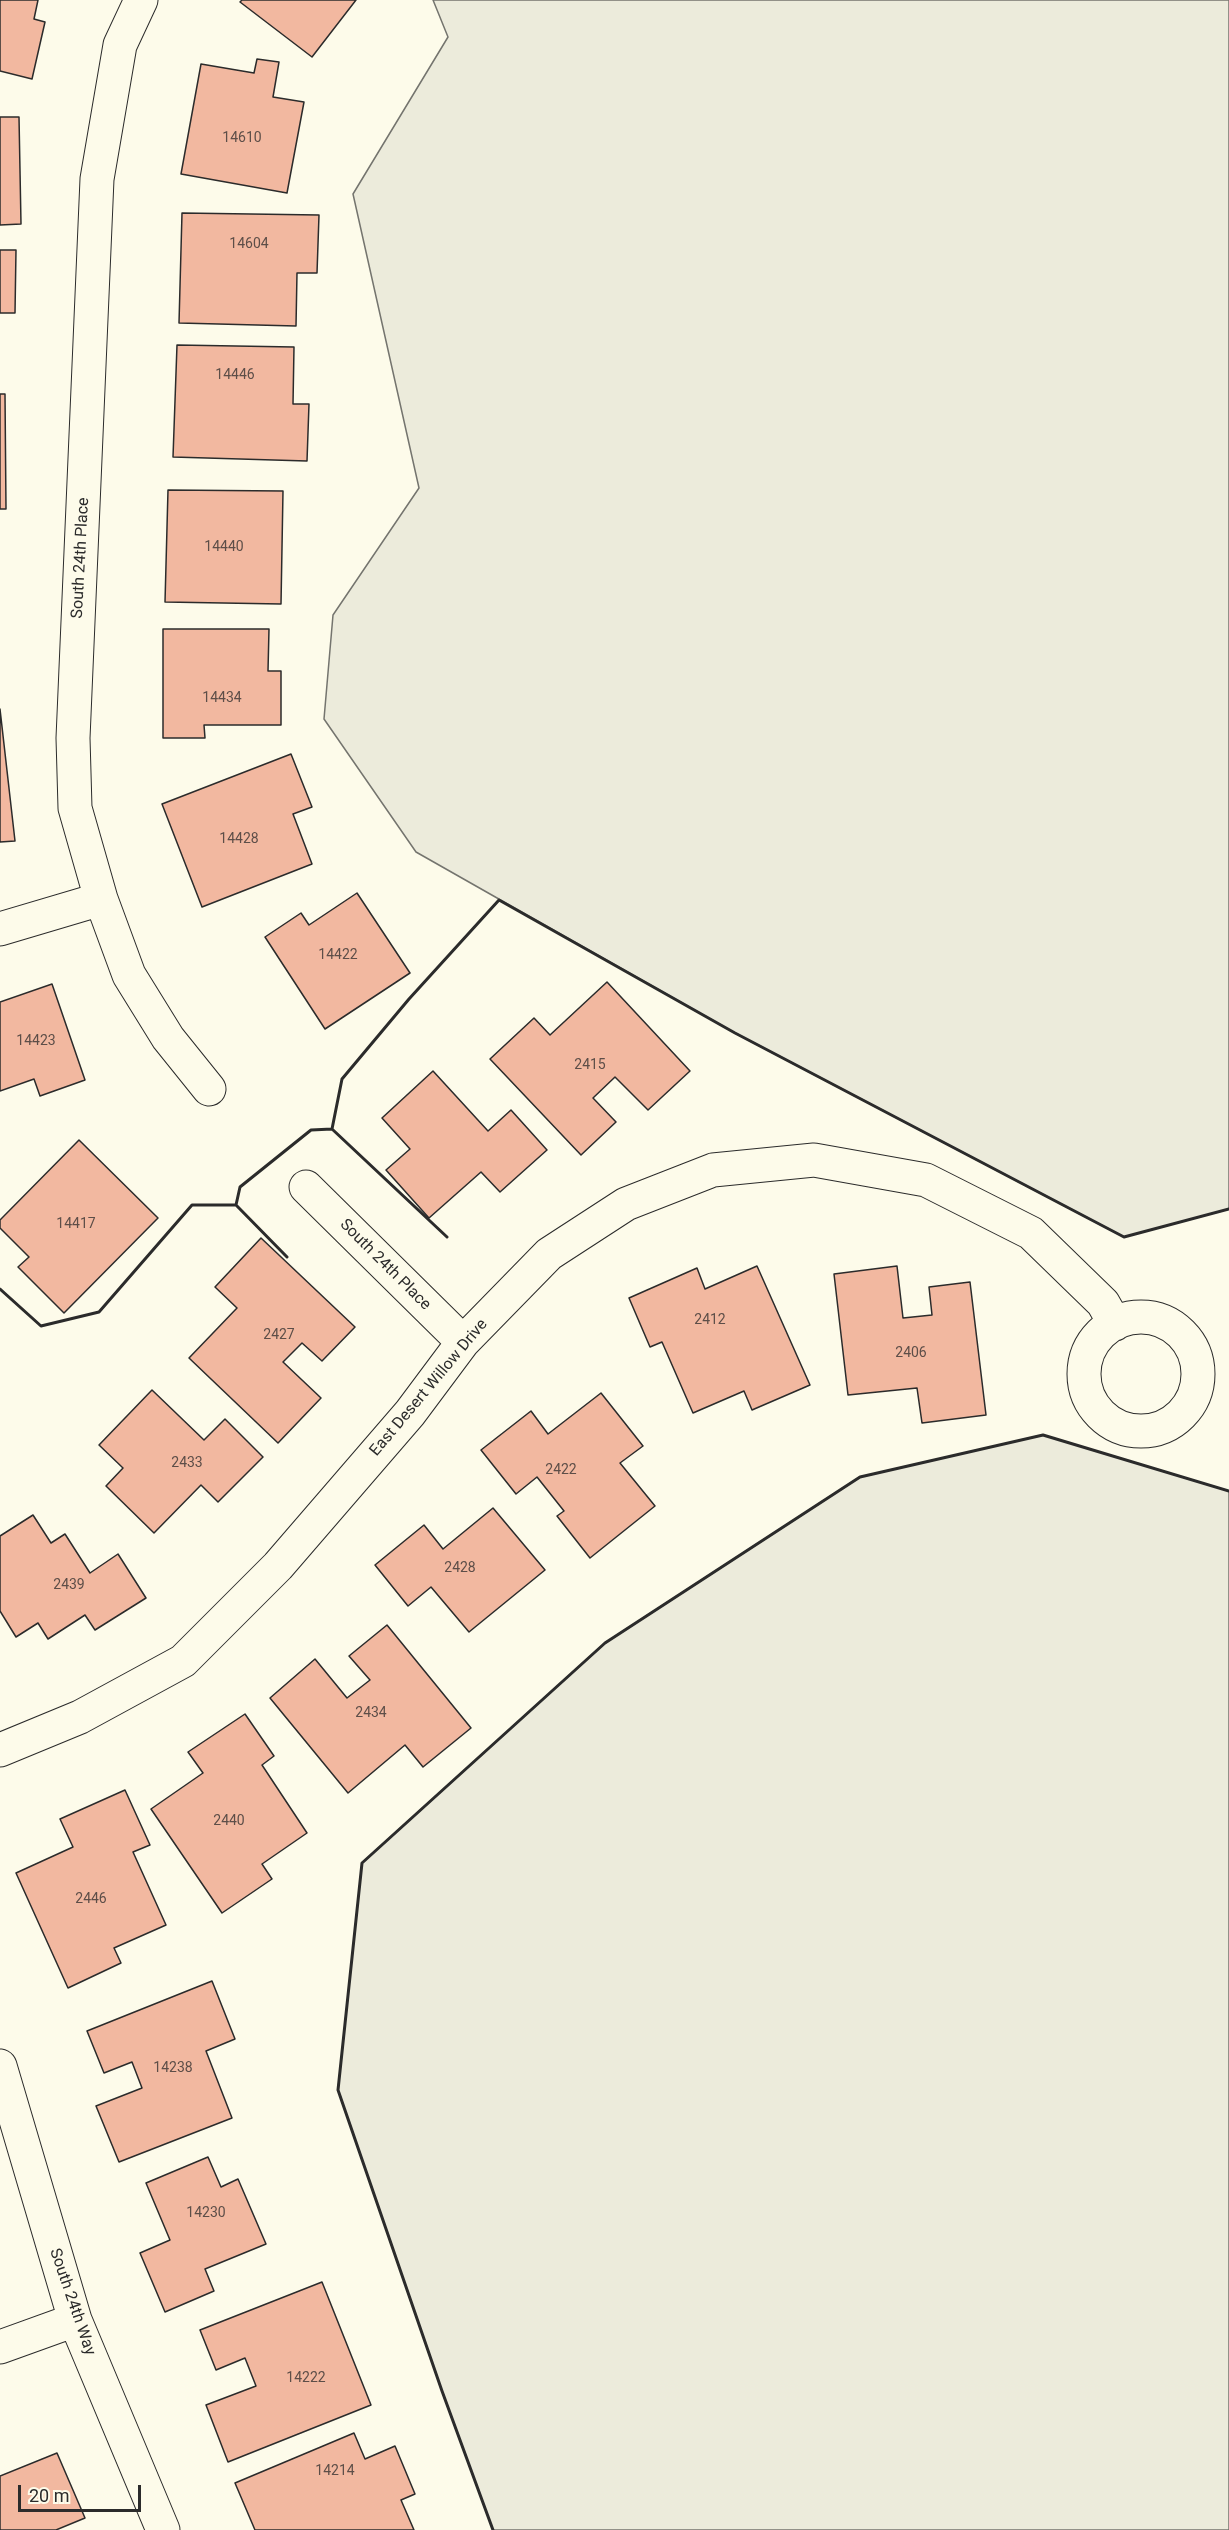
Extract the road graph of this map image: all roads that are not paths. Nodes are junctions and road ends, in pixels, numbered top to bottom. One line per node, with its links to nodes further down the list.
1 (141, 0): 2 (street, South 24th Place)
2 (101, 899): 3 (street); 4 (street, South 24th Place)
3 (0, 929)
4 (209, 1089)
5 (306, 1187): 7 (street, South 24th Place)
6 (1115, 1324): 7 (street, East Desert Willow Drive)
7 (463, 1342): 8 (street, East Desert Willow Drive)
8 (0, 1750)
9 (0, 2066): 10 (street, South 24th Way)
10 (75, 2320): 11 (street); 12 (street, South 24th Way)
11 (0, 2347)
12 (163, 2530)

